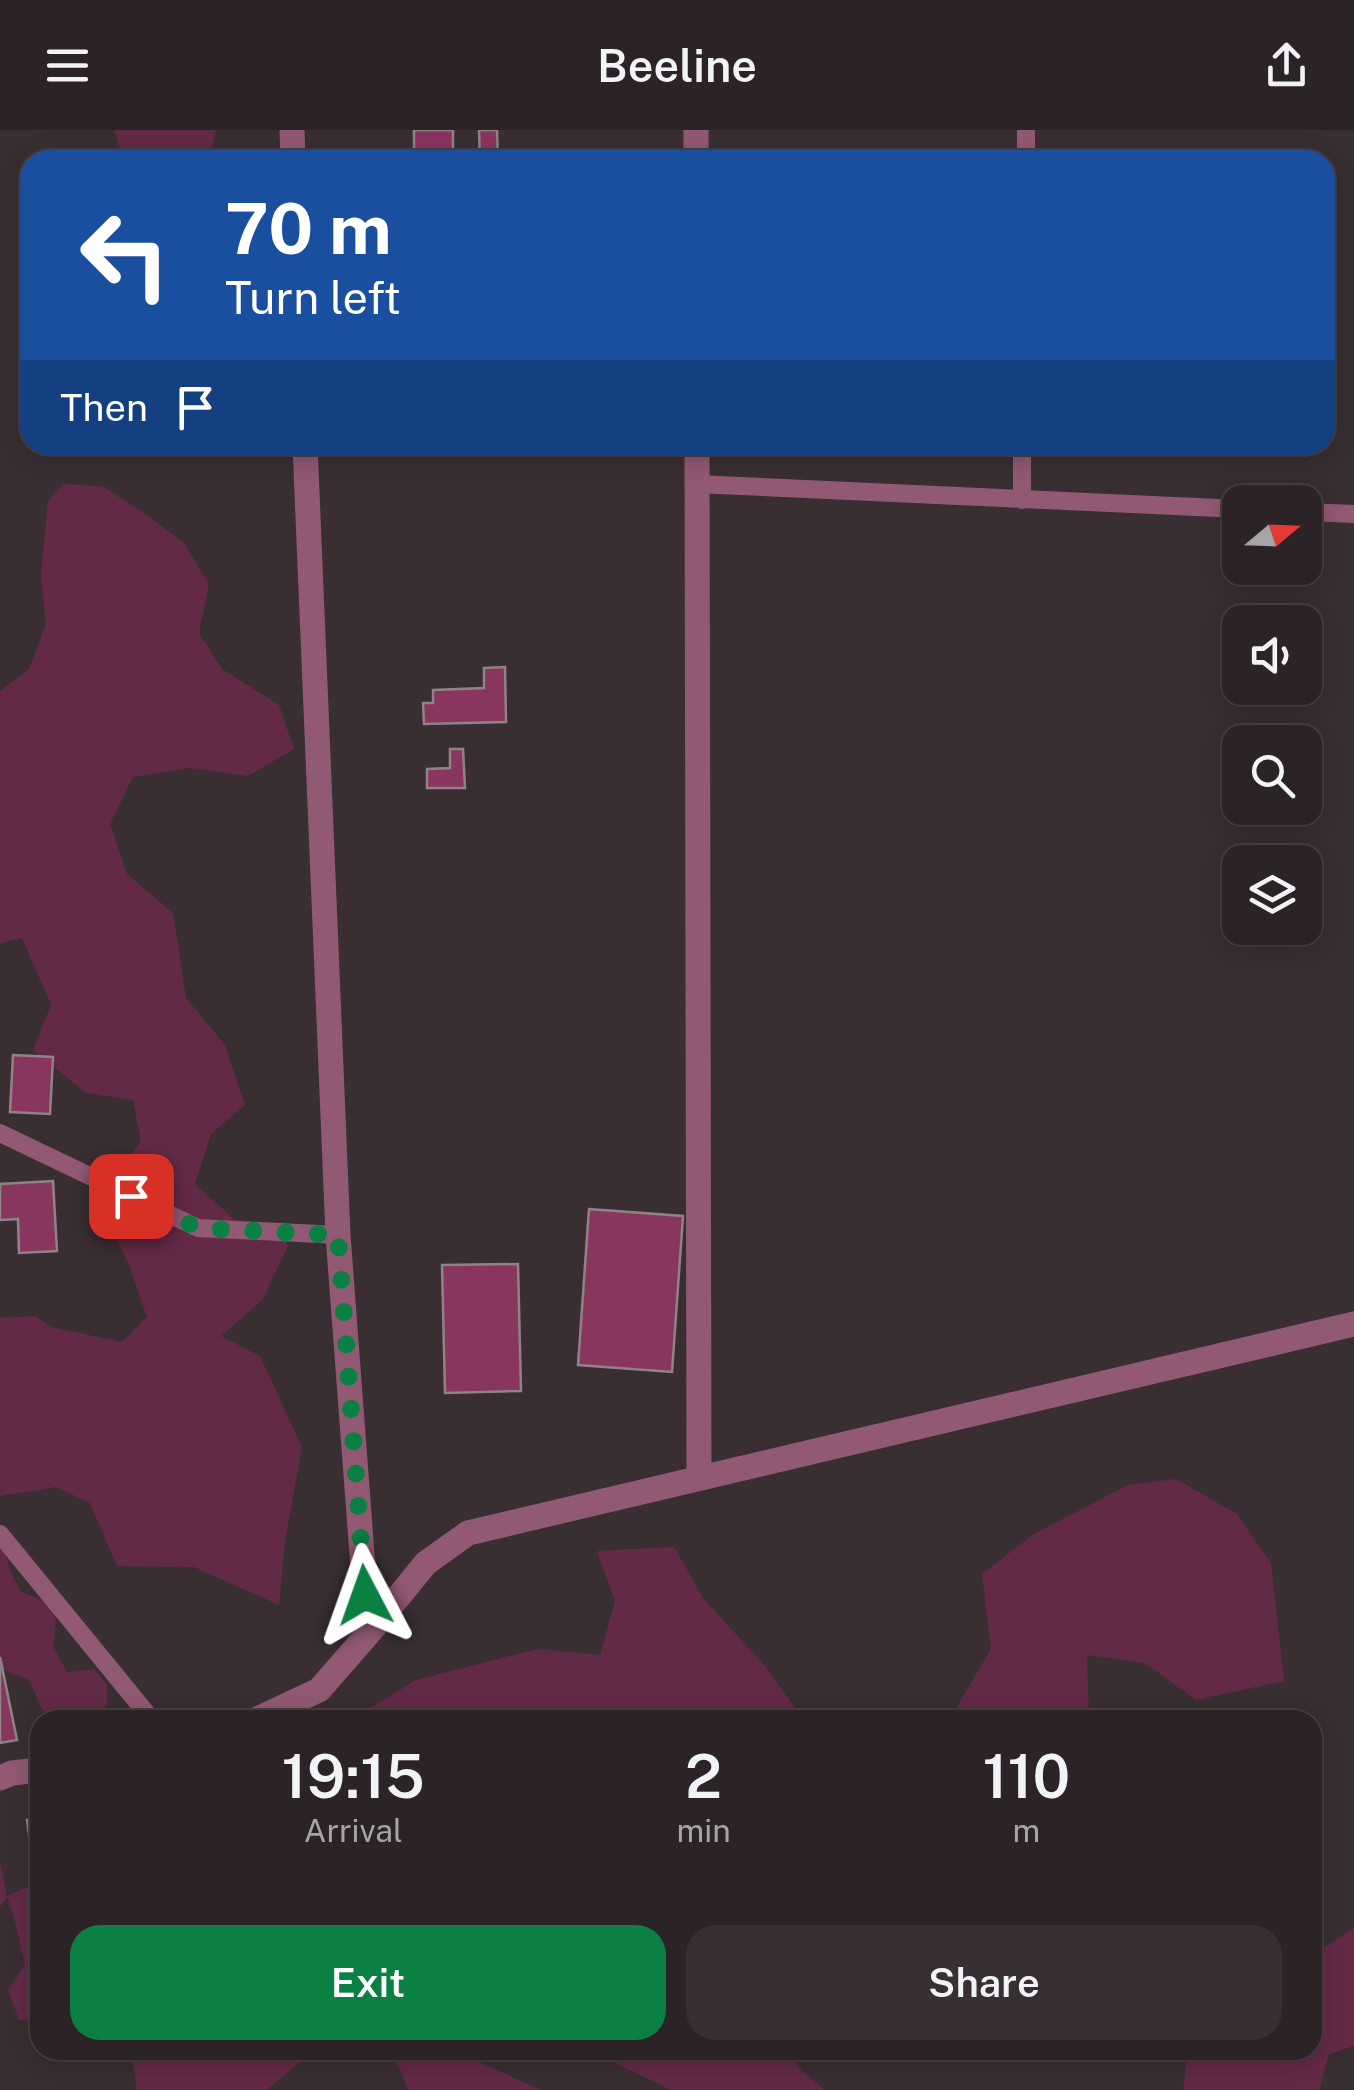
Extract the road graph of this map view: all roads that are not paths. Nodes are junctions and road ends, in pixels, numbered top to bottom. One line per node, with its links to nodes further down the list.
1 (305, 455): 10 (street)
2 (697, 455): 4 (street)
3 (1022, 455): 5 (lane)
4 (697, 484): 5 (lane); 12 (street)
5 (1022, 500): 6 (lane)
6 (1222, 508)
7 (1322, 513): 8 (lane)
8 (1354, 514)
9 (0, 1133): 10 (lane)
10 (338, 1235): 14 (street)
11 (1354, 1324): 12 (street)
12 (699, 1478): 14 (street)
13 (0, 1534): 15 (lane)
14 (368, 1634): 16 (street)
15 (144, 1710)
16 (275, 1710)
17 (30, 1771): 18 (street)
18 (0, 1778)

